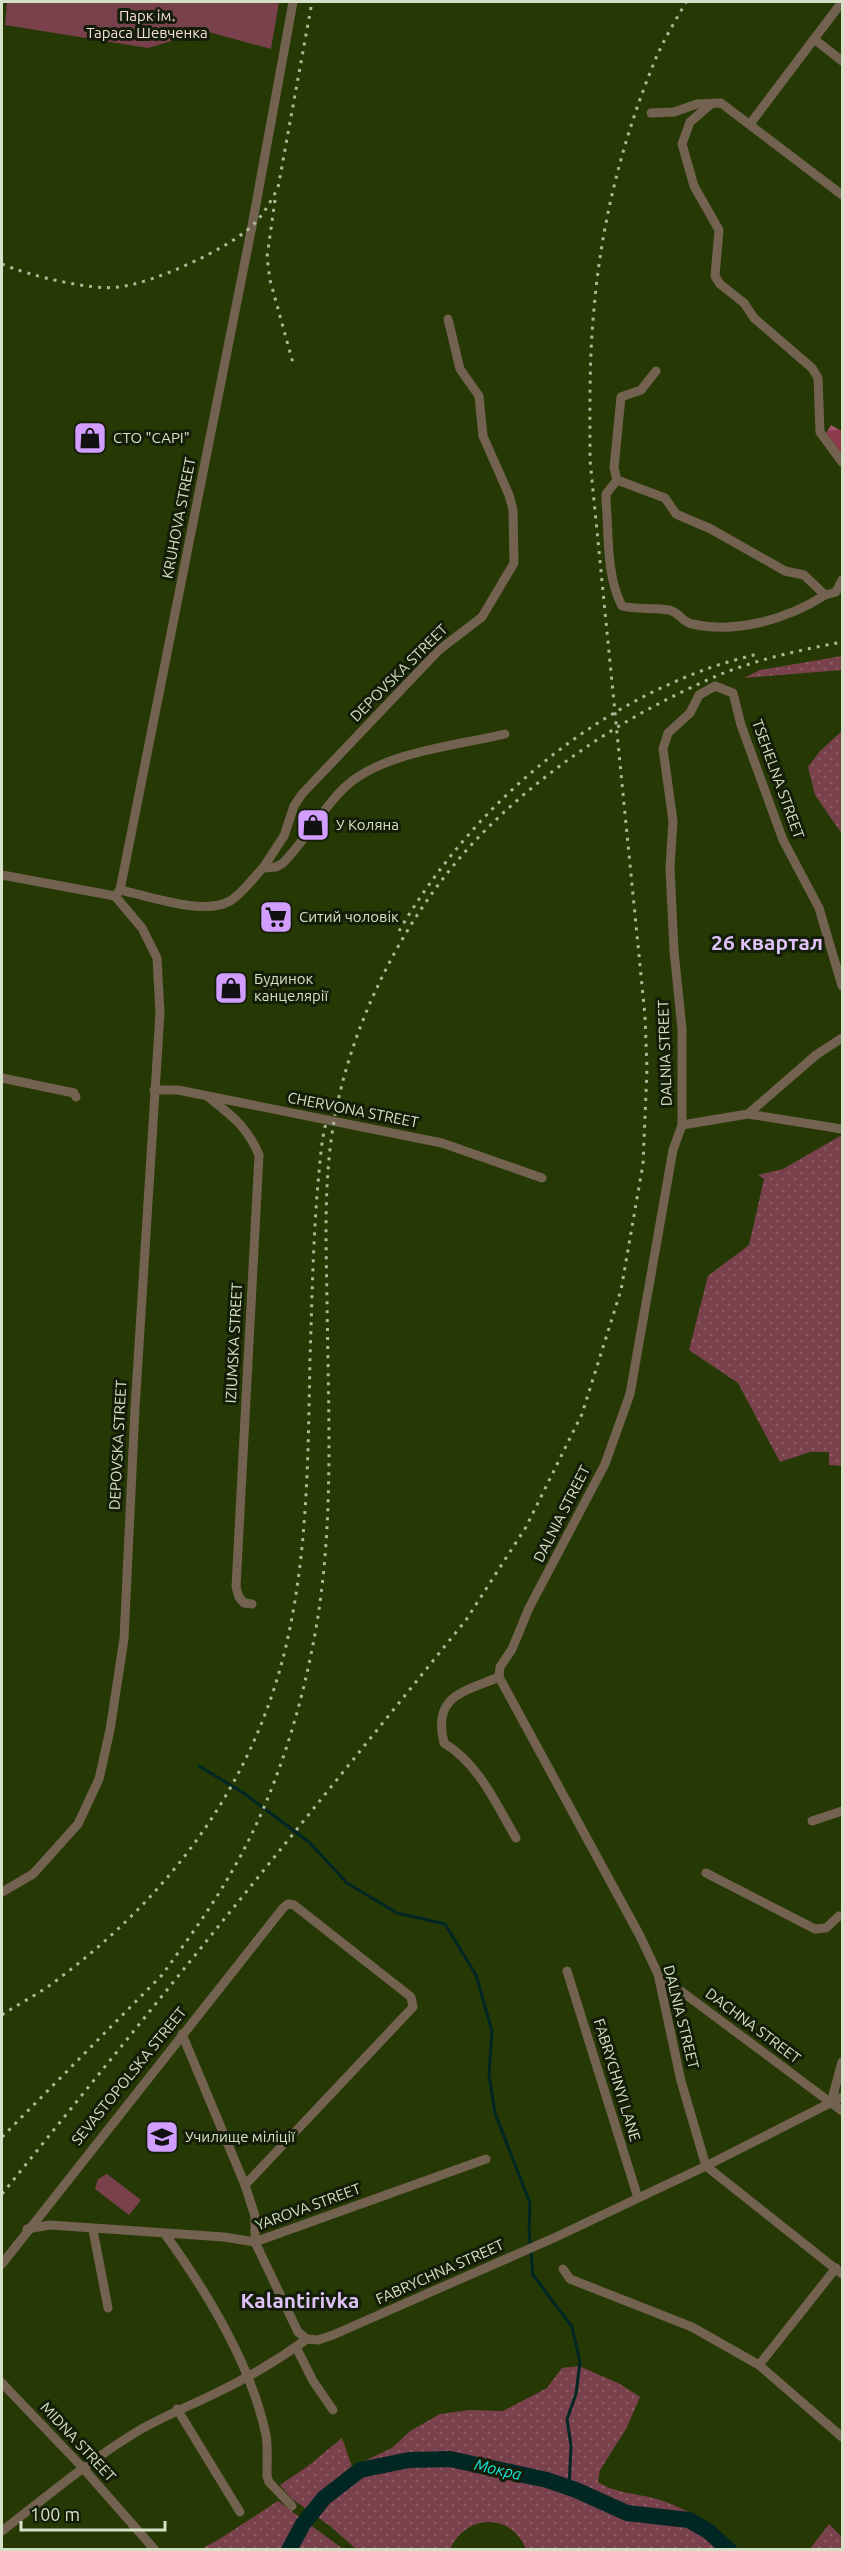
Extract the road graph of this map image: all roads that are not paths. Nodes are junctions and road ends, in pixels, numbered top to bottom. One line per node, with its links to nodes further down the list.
1 (293, 2): 20 (street, KRUHOVA STREET)
2 (842, 2): 3 (street)
3 (814, 39): 4 (street); 7 (street)
4 (843, 61)
5 (711, 104): 6 (street); 7 (street); 11 (street)
6 (651, 113)
7 (750, 124): 8 (street)
8 (843, 195)
9 (448, 319): 18 (street, DEPOVSKA STREET)
10 (656, 371): 12 (street)
11 (843, 462)
12 (616, 480): 14 (street); 14 (street)
13 (843, 580): 15 (street)
14 (825, 595): 15 (street)
15 (839, 595)
16 (722, 687): 21 (street, TSEHELNA STREET); 28 (street, DALNIA STREET)
17 (505, 734): 18 (street, DEPOVSKA STREET)
18 (263, 868): 20 (street, DEPOVSKA STREET)
19 (2, 875): 20 (street, DEPOVSKA STREET)
20 (118, 893): 24 (street, DEPOVSKA STREET)
21 (843, 986)
22 (843, 1038): 27 (street)
23 (2, 1078): 26 (street)
24 (154, 1090): 25 (street, CHERVONA STREET); 37 (street, DEPOVSKA STREET)
25 (207, 1096): 30 (street, CHERVONA STREET); 31 (street, IZIUMSKA STREET)
26 (76, 1097)
27 (748, 1114): 28 (street); 29 (street)
28 (682, 1125): 32 (street, DALNIA STREET)
29 (843, 1129)
30 (542, 1178)
31 (252, 1604)
32 (499, 1677): 35 (street); 40 (street, DALNIA STREET)
33 (843, 1811): 34 (street)
34 (812, 1821)
35 (516, 1838)
36 (706, 1873): 38 (street)
37 (2, 1892)
38 (843, 1916)
39 (567, 1971): 49 (street, FABRYCHNYI LANE)
40 (657, 1974): 44 (street, DACHNA STREET); 47 (street, DALNIA STREET)
41 (182, 2034): 48 (street); 48 (street, SEVASTOPOLSKA STREET); 50 (street, SEVASTOPOLSKA STREET)
42 (843, 2062): 44 (street)
43 (843, 2097): 44 (street, FABRYCHNA STREET)
44 (831, 2103): 45 (street, DACHNA STREET); 47 (street, FABRYCHNA STREET)
45 (843, 2111)
46 (486, 2159): 53 (street, YAROVA STREET)
47 (706, 2166): 49 (street, FABRYCHNA STREET); 56 (street)
48 (245, 2185): 53 (street)
49 (638, 2198): 58 (street, FABRYCHNA STREET)
50 (27, 2229): 51 (street, YAROVA STREET); 54 (street, SEVASTOPOLSKA STREET)
51 (93, 2230): 52 (street, YAROVA STREET); 57 (street)
52 (165, 2234): 53 (street, YAROVA STREET); 61 (street)
53 (255, 2242): 58 (street)
54 (2, 2264)
55 (563, 2270): 60 (street)
56 (839, 2271): 60 (street)
57 (108, 2308)
58 (307, 2339): 59 (street, FABRYCHNA STREET)
59 (296, 2347): 61 (street, FABRYCHNA STREET); 64 (street)
60 (759, 2365): 65 (street)
61 (248, 2376): 63 (street, FABRYCHNA STREET); 67 (street)
62 (2, 2383): 66 (street, MIDNA STREET)
63 (177, 2409): 66 (street, FABRYCHNA STREET); 68 (street)
64 (333, 2410)
65 (843, 2437)
66 (84, 2468): 69 (street, FABRYCHNA STREET); 70 (street, MIDNA STREET)
67 (292, 2506)
68 (240, 2512)
69 (2, 2531)
70 (155, 2550)

